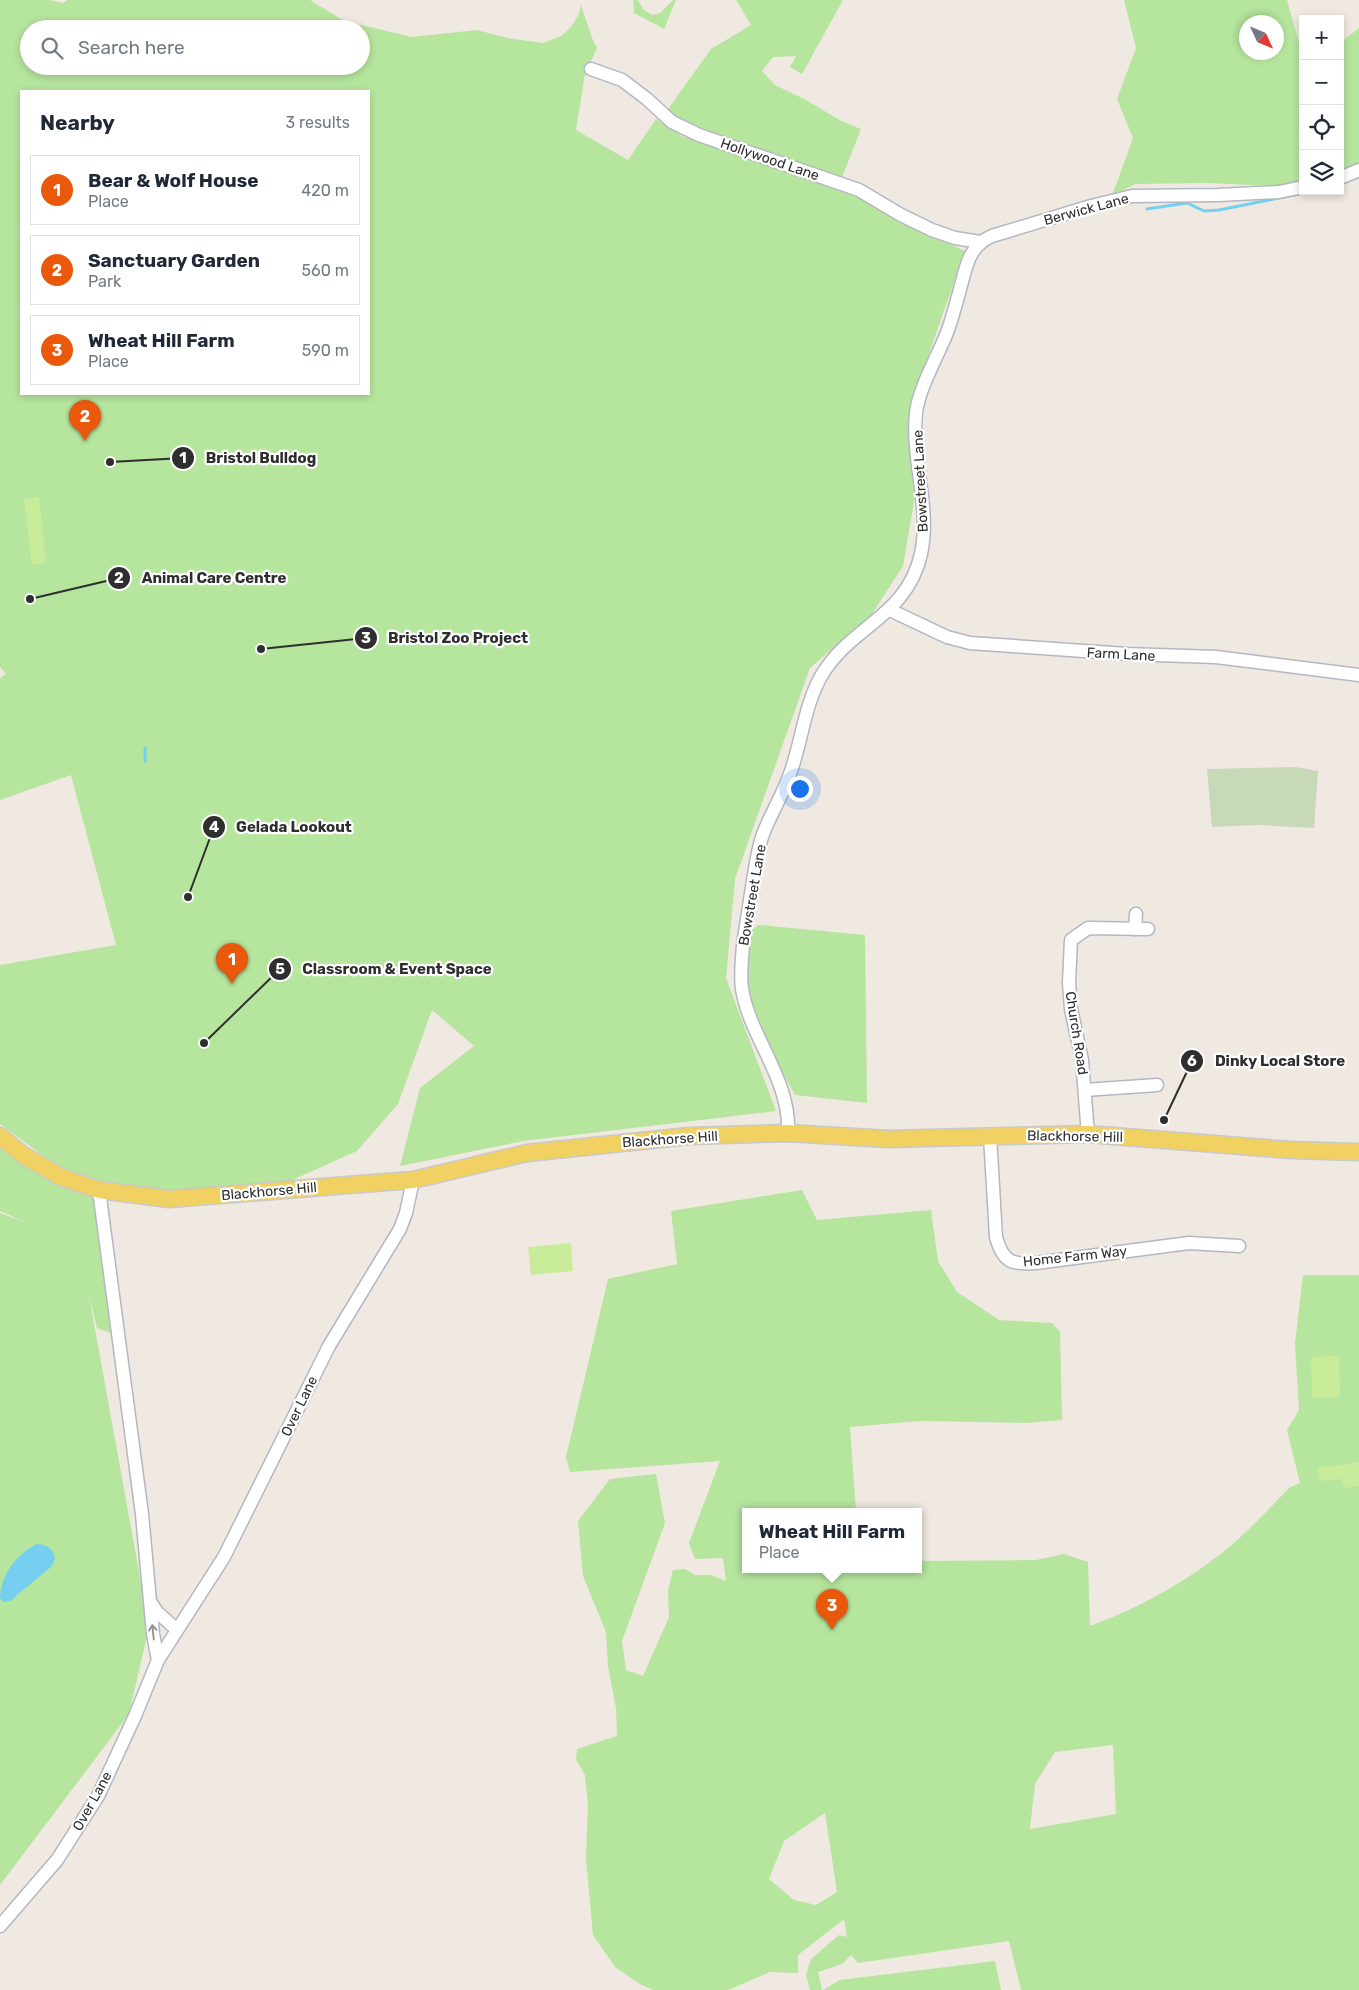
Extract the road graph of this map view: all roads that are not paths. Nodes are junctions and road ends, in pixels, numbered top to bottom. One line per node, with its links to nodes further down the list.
1 (591, 68): 5 (street, Hollywood Lane)
2 (1359, 170): 3 (street)
3 (1344, 176)
4 (1299, 187): 6 (street, Berwick Lane)
5 (955, 238): 6 (street, Hollywood Lane); 7 (street)
6 (980, 242): 7 (street)
7 (969, 257): 8 (street, Bowstreet Lane)
8 (890, 610): 9 (street, Farm Lane); 13 (street, Bowstreet Lane)
9 (1359, 675)
10 (1136, 914): 12 (street, Church Road)
11 (1157, 1085): 12 (street)
12 (1085, 1090): 14 (street, Church Road)
13 (788, 1133): 16 (main road, Blackhorse Hill); 18 (main road, Blackhorse Hill)
14 (1088, 1134): 16 (main road, Blackhorse Hill); 17 (main road, Blackhorse Hill)
15 (0, 1136): 19 (main road, Blackhorse Hill)
16 (990, 1136): 20 (street, Home Farm Way)
17 (1359, 1152)
18 (413, 1180): 19 (main road, Blackhorse Hill); 22 (street, Over Lane)
19 (99, 1190): 21 (street)
20 (1239, 1246)
21 (151, 1604): 22 (street); 23 (street, one-way to 21)
22 (176, 1629): 23 (street, Over Lane)
23 (158, 1660): 24 (street, Over Lane)
24 (0, 1926)

